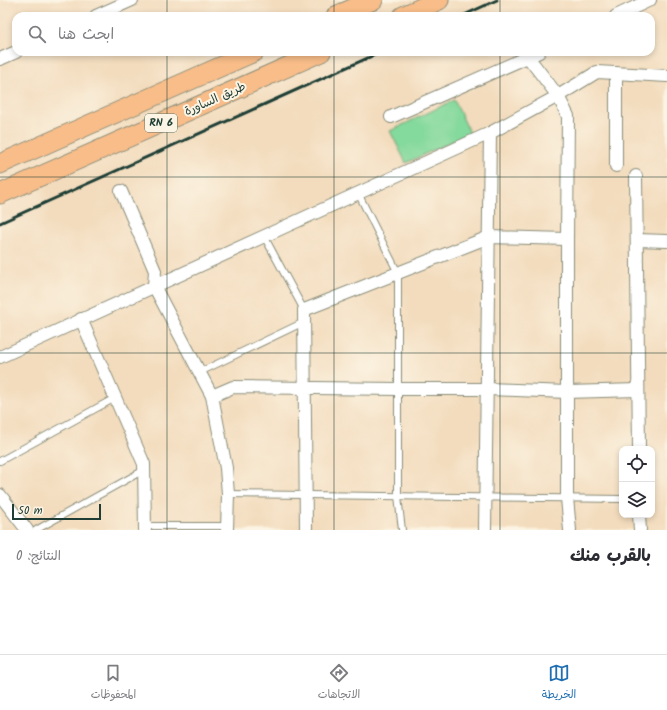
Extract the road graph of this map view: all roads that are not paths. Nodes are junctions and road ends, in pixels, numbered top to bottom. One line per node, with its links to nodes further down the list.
1 (131, 0): 5 (street)
2 (373, 0): 6 (main road)
3 (439, 0): 7 (main road)
4 (650, 0): 8 (street)
5 (105, 12)
6 (345, 12)
7 (412, 12)
8 (624, 12)
9 (12, 54): 14 (street)
10 (245, 56): 20 (main road)
11 (312, 56): 25 (main road, طريق الساورة / RN 6)
12 (532, 56): 13 (street)
13 (528, 58): 17 (street); 18 (street)
14 (0, 59)
15 (616, 73): 16 (street); 17 (street); 21 (street)
16 (667, 76)
17 (558, 96): 19 (street); 28 (street)
18 (391, 117)
19 (490, 133): 24 (street); 27 (street)
20 (0, 164)
21 (616, 166)
22 (636, 176): 29 (street)
23 (121, 191): 32 (street)
24 (358, 193): 26 (street); 31 (lane)
25 (0, 194)
26 (264, 236): 32 (street); 33 (lane)
27 (489, 237): 28 (street); 31 (street); 39 (street)
28 (567, 239): 41 (street)
29 (637, 240): 30 (street); 40 (street)
30 (667, 241)
31 (398, 273): 33 (street); 38 (lane)
32 (154, 286): 34 (street); 36 (street)
33 (304, 316): 36 (lane); 37 (street)
34 (81, 319): 35 (street); 43 (street)
35 (0, 357)
36 (200, 372): 42 (street)
37 (305, 389): 38 (street); 42 (street); 48 (street)
38 (398, 389): 39 (street); 50 (lane)
39 (487, 389): 41 (street); 51 (street)
40 (638, 390): 41 (street); 44 (street)
41 (567, 392): 52 (street)
42 (212, 396): 47 (street)
43 (115, 398): 45 (lane); 46 (street)
44 (639, 446)
45 (0, 461)
46 (144, 470): 55 (street); 58 (lane)
47 (228, 494): 48 (lane); 56 (street)
48 (306, 495): 50 (lane); 59 (street)
49 (0, 496): 57 (street)
50 (398, 496): 51 (lane); 60 (lane)
51 (486, 497): 52 (lane); 61 (street)
52 (567, 498): 53 (lane); 62 (street)
53 (619, 499)
54 (639, 518): 63 (street)
55 (145, 528): 56 (lane)
56 (227, 528)
57 (27, 530)
58 (36, 530)
59 (306, 530)
60 (402, 530)
61 (485, 530)
62 (570, 530)
63 (640, 530)

